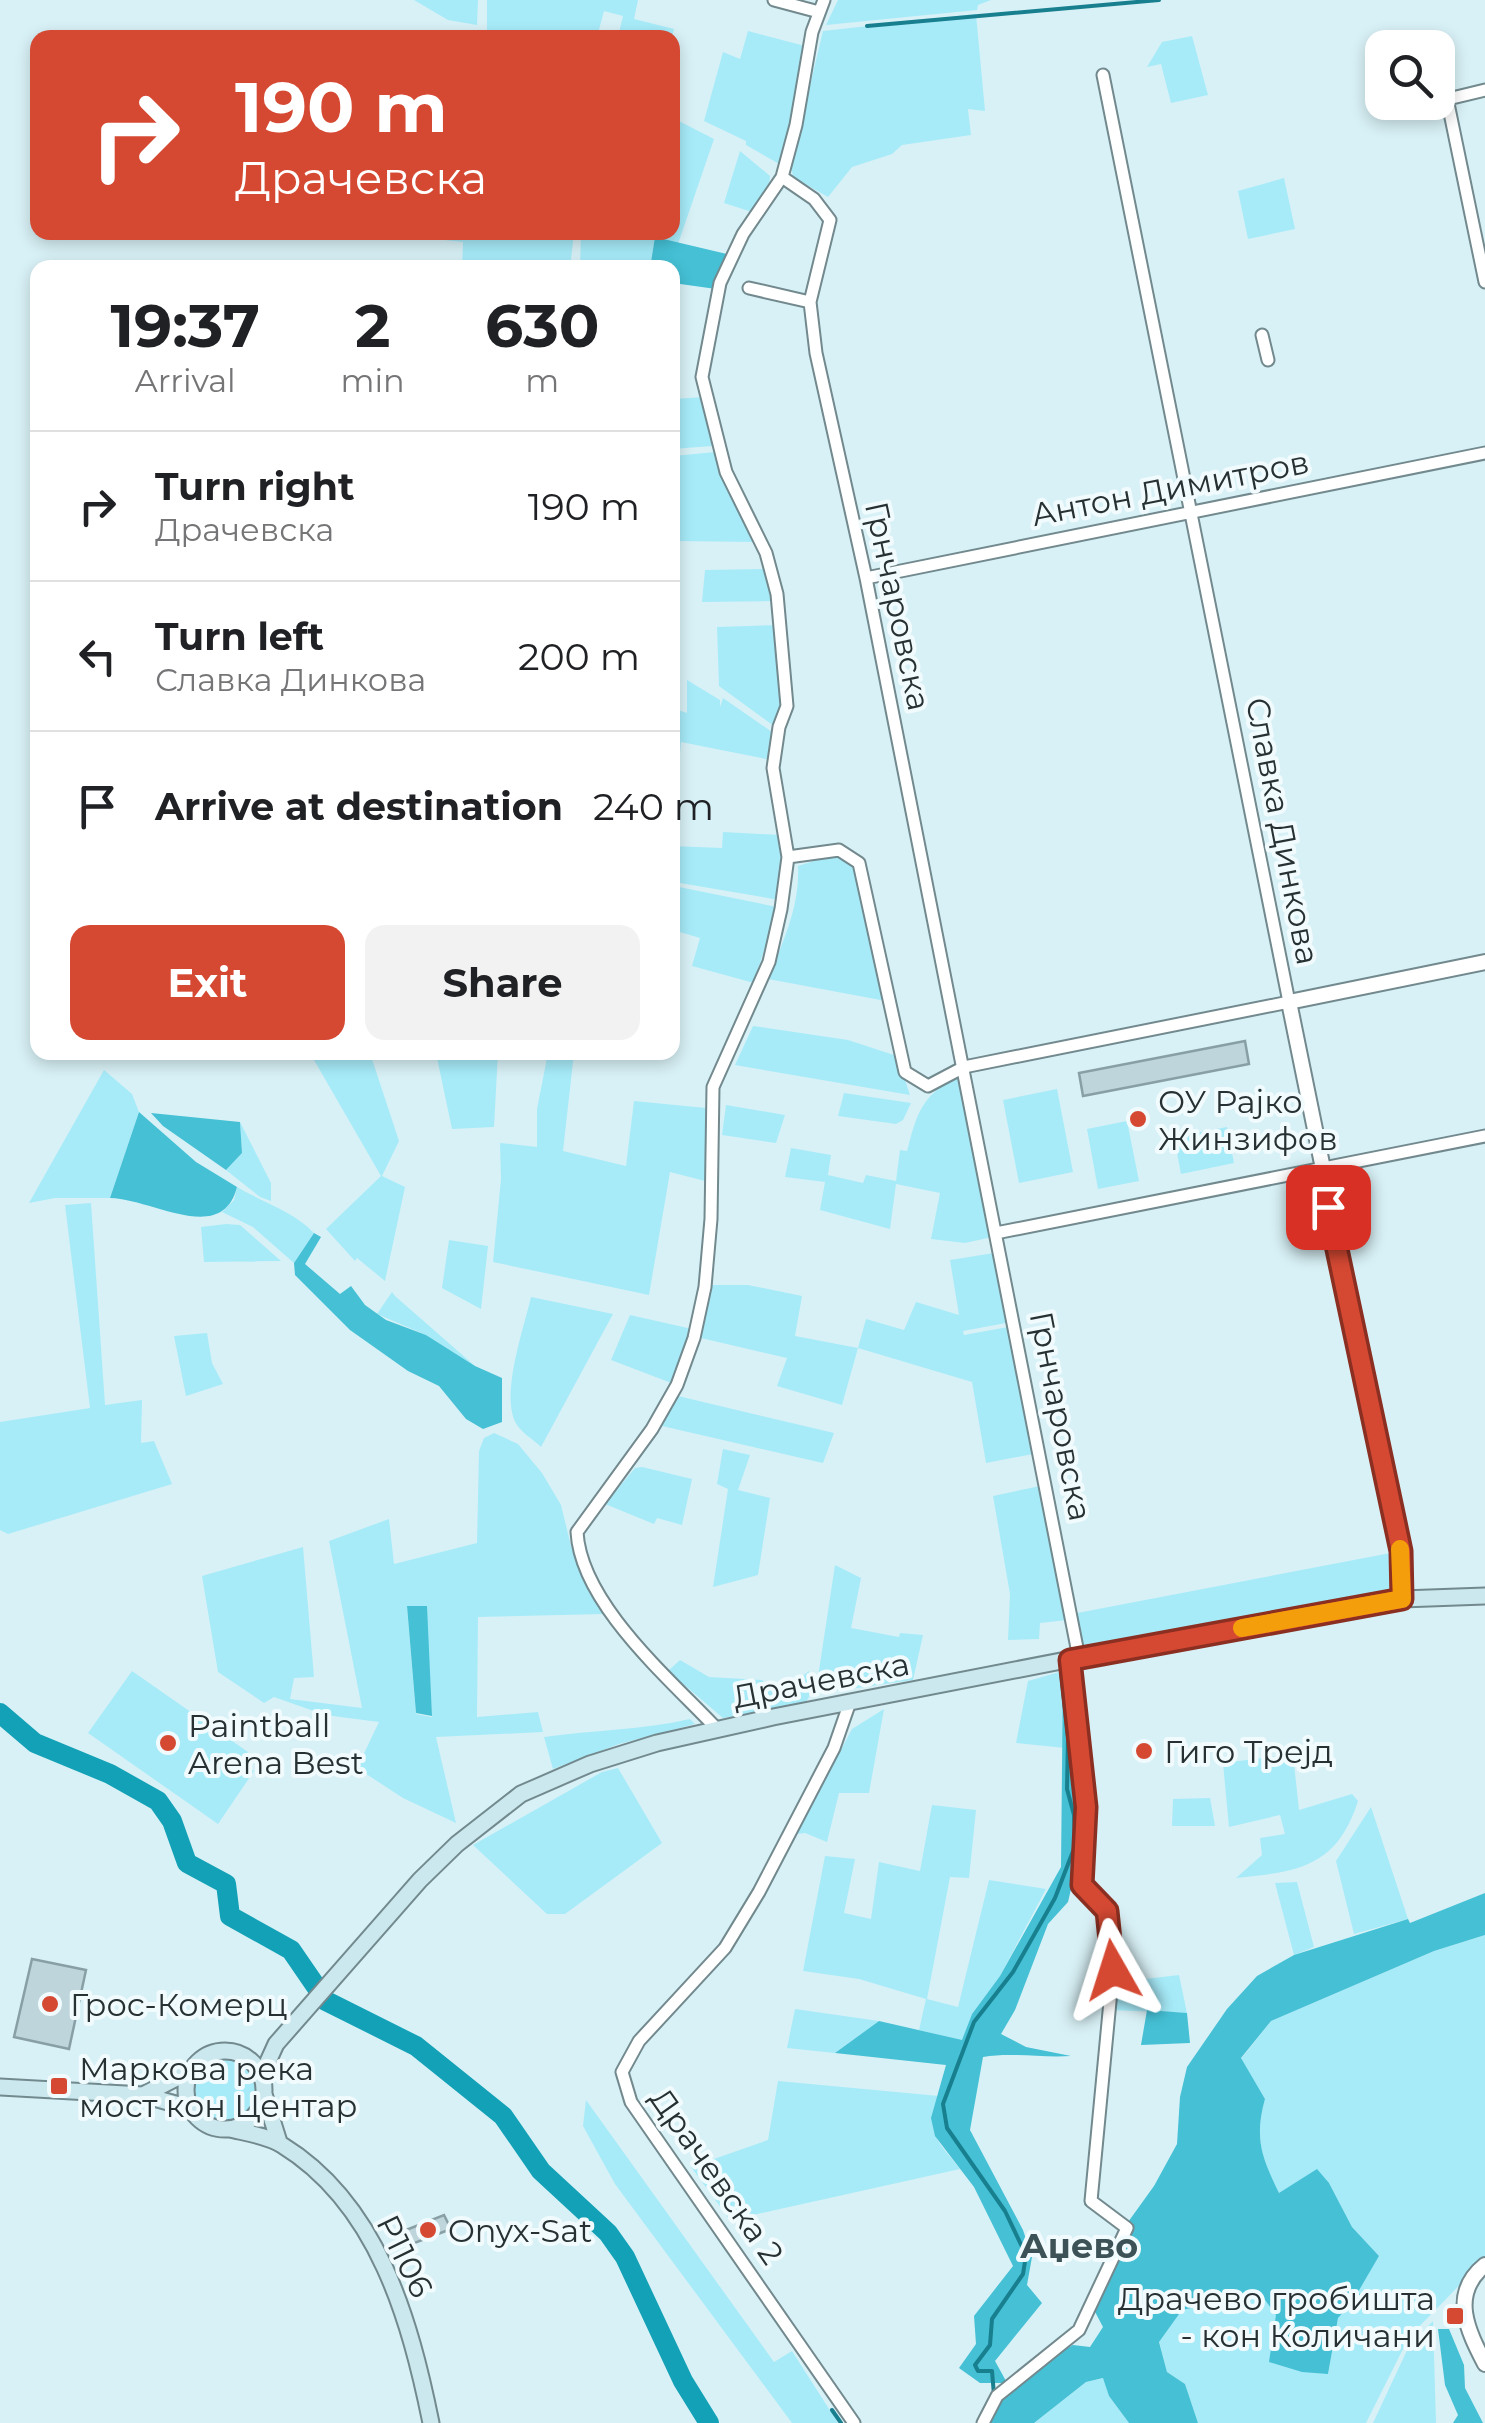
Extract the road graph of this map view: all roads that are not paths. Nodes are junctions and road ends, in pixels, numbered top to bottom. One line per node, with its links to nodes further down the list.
1 (774, 0): 2 (street)
2 (822, 6): 7 (street)
3 (1103, 75): 14 (street, Славка Динкова)
4 (1485, 90): 5 (street)
5 (1455, 96)
6 (1452, 120): 8 (street)
7 (782, 177): 10 (street, Грнчаровска); 16 (street)
8 (1485, 282)
9 (749, 288): 10 (street)
10 (810, 302): 15 (street, Грнчаровска)
11 (1262, 334): 12 (street)
12 (1268, 360)
13 (1485, 453): 14 (street, Антон Димитров)
14 (1192, 514): 15 (street, Антон Димитров); 18 (street, Славка Динкова)
15 (866, 578): 19 (street, Грнчаровска)
16 (788, 857): 19 (street); 29 (street)
17 (1485, 962): 18 (street)
18 (1290, 1002): 19 (street); 21 (street, Славка Динкова)
19 (964, 1068): 22 (street, Грнчаровска)
20 (1485, 1136): 21 (street)
21 (1320, 1169): 22 (street); 23 (street, Славка Динкова)
22 (996, 1233): 27 (street, Грнчаровска)
23 (1404, 1580): 25 (street, Славка Динкова); 26 (street)
24 (1485, 1596): 25 (main road, Драчевска)
25 (1402, 1599): 26 (main road, Драчевска)
26 (1320, 1614): 27 (main road, Драчевска)
27 (1075, 1659): 28 (main road, Драчевска); 43 (street, Грнчаровска)
28 (850, 1702): 29 (main road, Драчевска); 42 (street, Драчевска 2)
29 (717, 1730): 30 (main road, Драчевска)
30 (276, 2044): 31 (main road, Драчевска); 33 (main road, Драчевска)
31 (243, 2056): 32 (main road); 33 (main road)
32 (192, 2070): 35 (main road); 36 (main road)
33 (262, 2084): 37 (main road); 38 (main road)
34 (0, 2087): 35 (main road)
35 (144, 2095): 36 (main road)
36 (190, 2108): 37 (main road)
37 (230, 2129): 38 (main road)
38 (278, 2142): 41 (main road, P1106)
39 (1485, 2265): 40 (street)
40 (1485, 2364)
41 (431, 2423)
42 (854, 2423)
43 (983, 2423)

